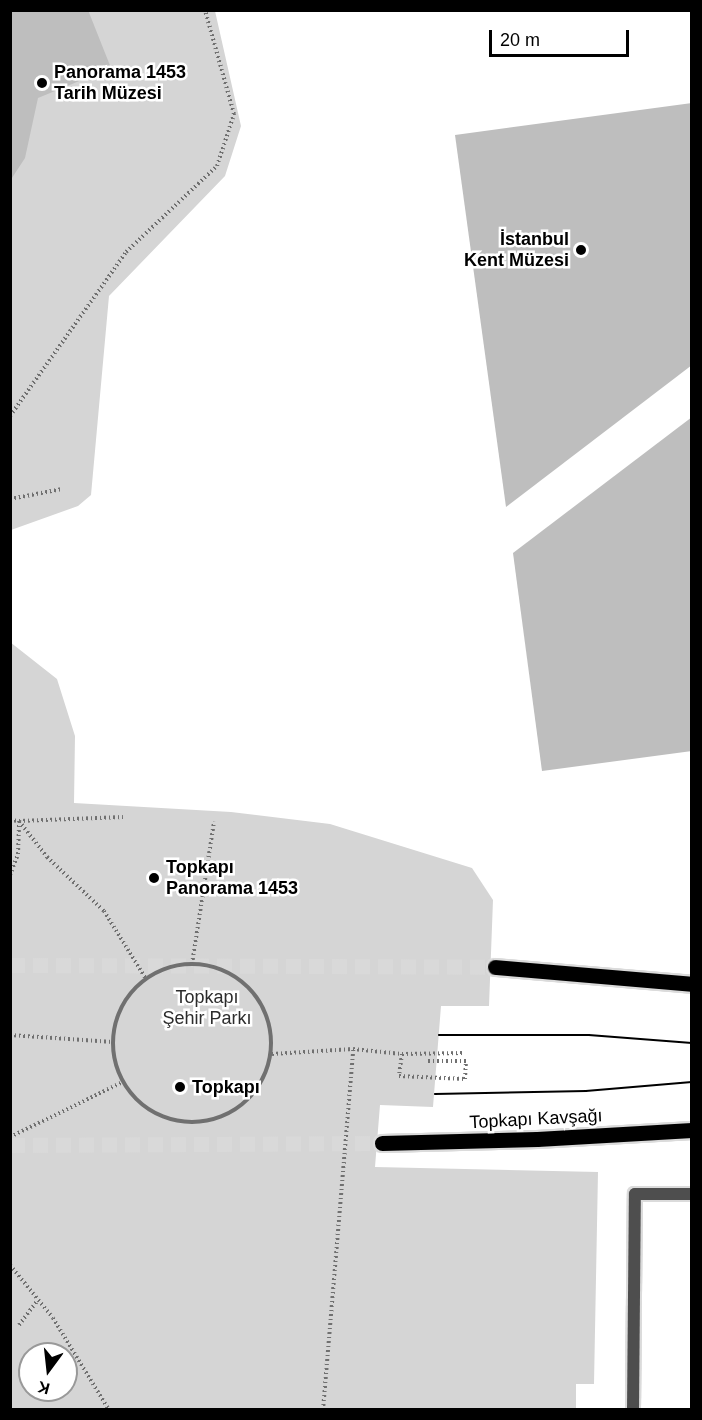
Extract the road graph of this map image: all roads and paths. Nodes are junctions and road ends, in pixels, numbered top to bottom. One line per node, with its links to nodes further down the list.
1 (206, 10): 2 (path)
2 (10, 416)
3 (62, 489): 4 (path)
4 (10, 499)
5 (123, 816): 7 (path)
6 (10, 820): 7 (path)
7 (19, 821): 9 (path); 12 (path)
8 (214, 822): 10 (path)
9 (10, 875)
10 (192, 964): 12 (path); 18 (path)
11 (495, 967): 13 (main road)
12 (146, 979): 15 (path)
13 (692, 984)
14 (10, 1035): 15 (path)
15 (112, 1042): 21 (path)
16 (353, 1049): 18 (path); 19 (path); 30 (path)
17 (464, 1053): 19 (path)
18 (272, 1054): 21 (path)
19 (402, 1054): 20 (path)
20 (426, 1061)
21 (123, 1082): 23 (path)
22 (692, 1130): 24 (main road, Topkapı Kavşağı)
23 (10, 1137)
24 (381, 1143)
25 (692, 1194): 31 (lane)
26 (10, 1265): 27 (path)
27 (38, 1300): 28 (path); 29 (path)
28 (19, 1325)
29 (109, 1410)
30 (323, 1410)
31 (633, 1410)

